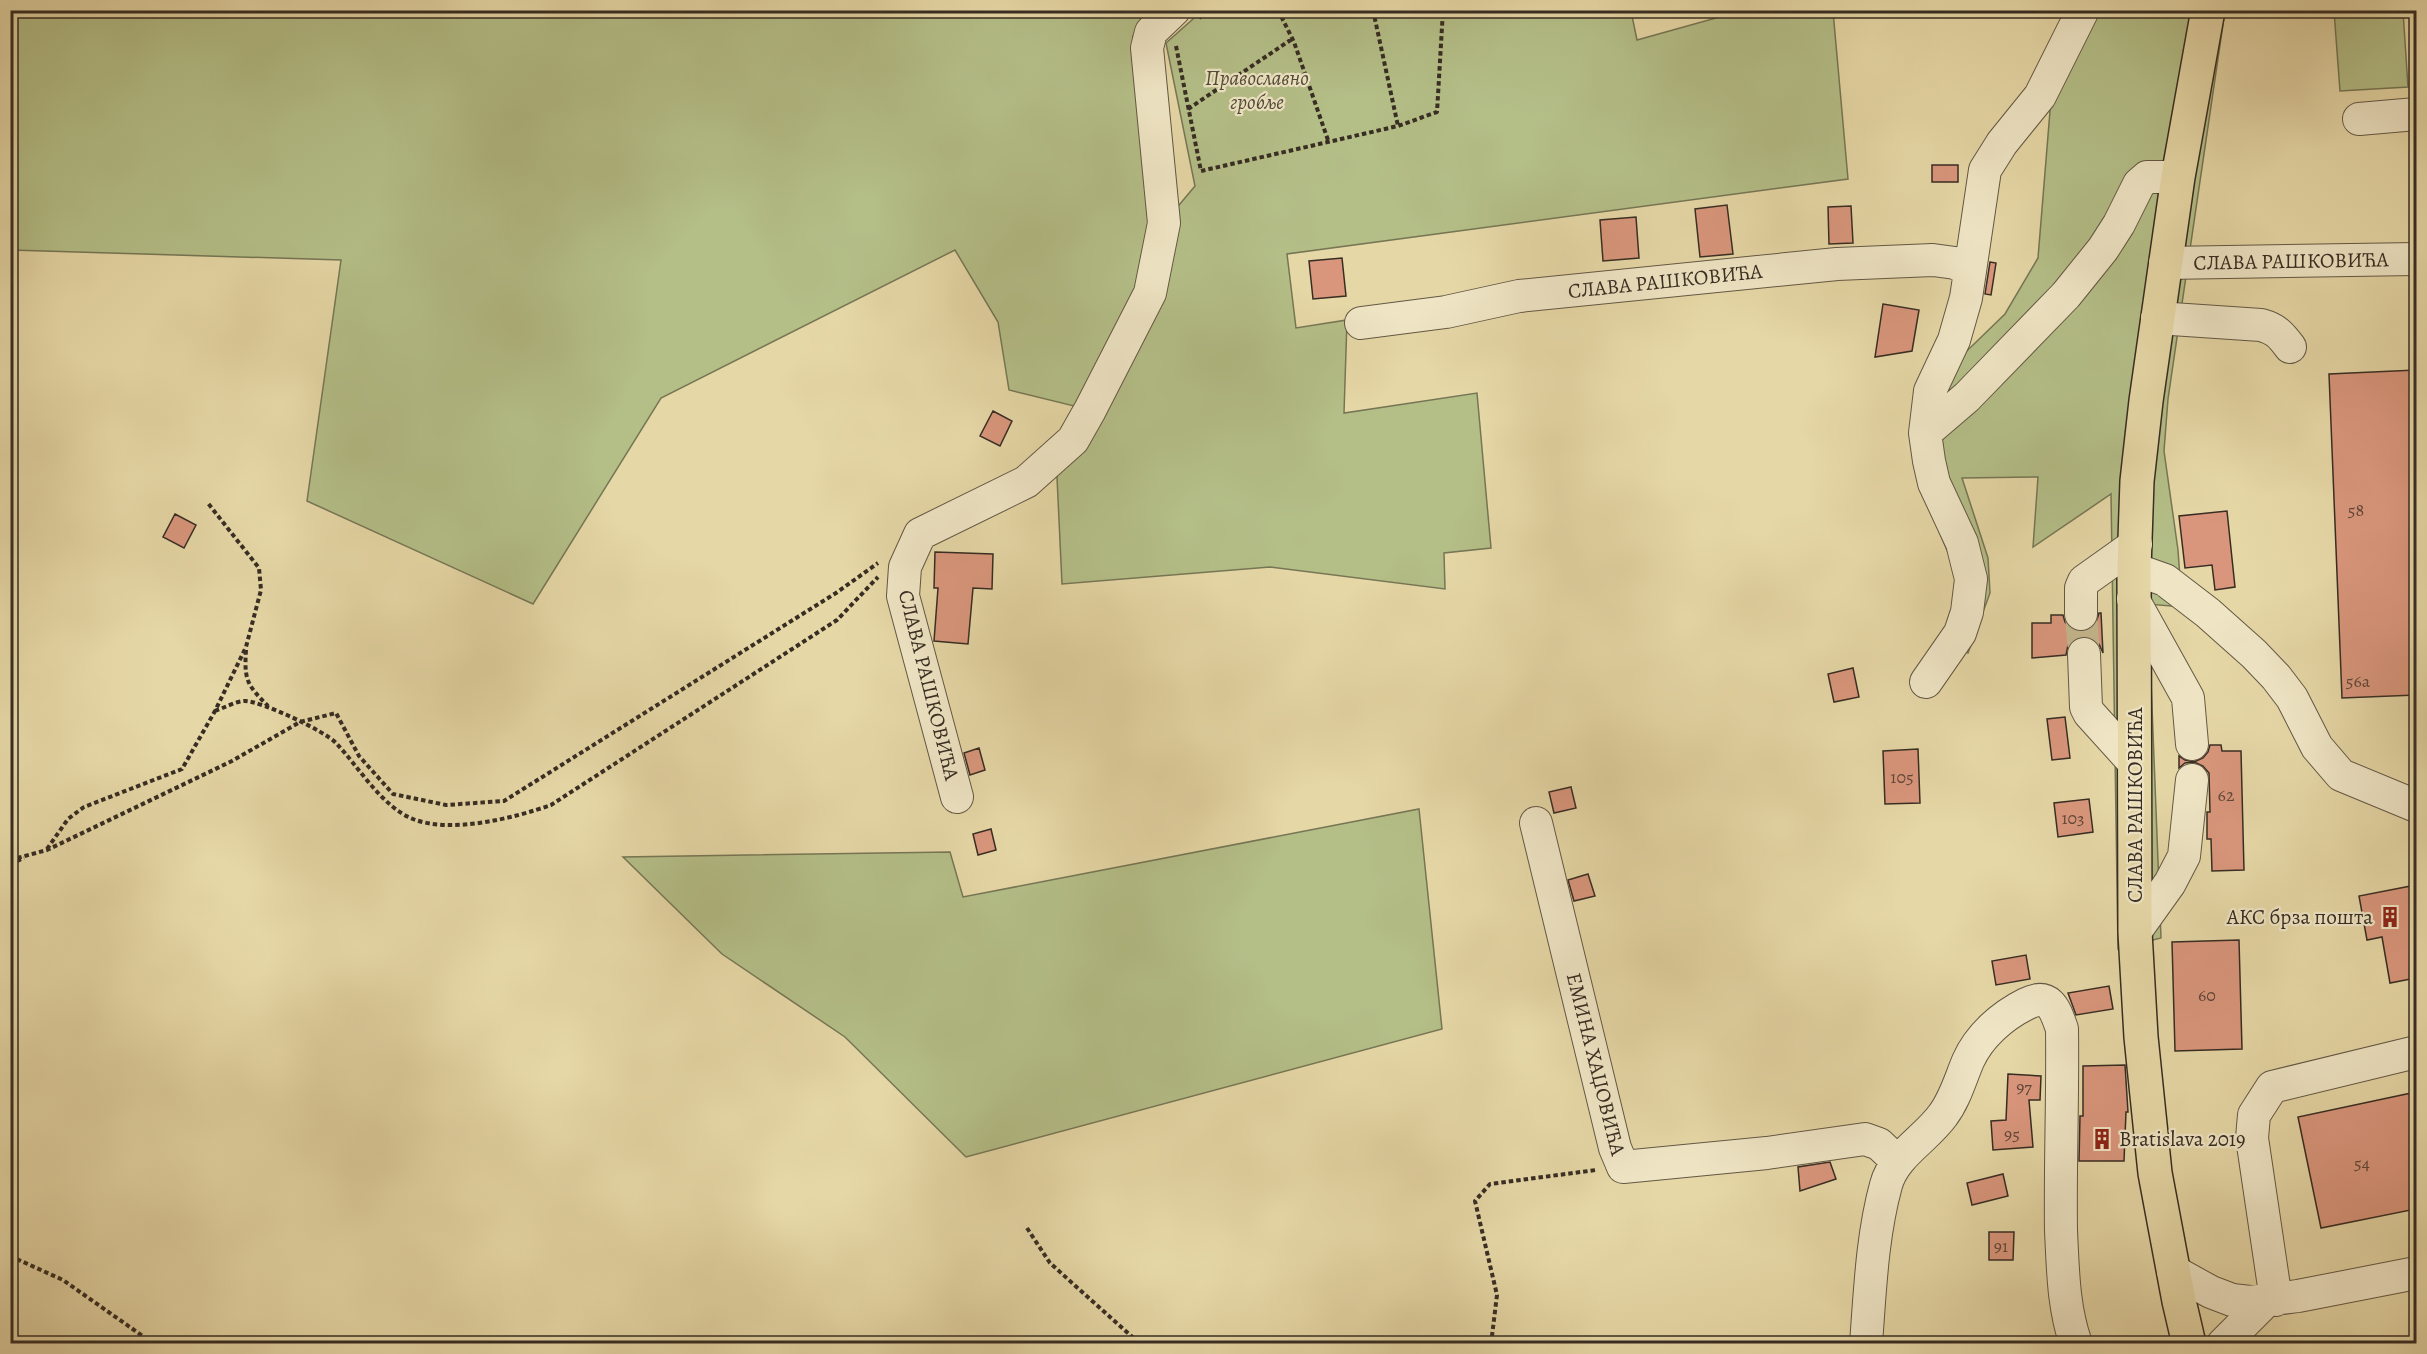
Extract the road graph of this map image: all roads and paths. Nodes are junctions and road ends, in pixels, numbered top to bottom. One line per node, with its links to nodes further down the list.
1 (1174, 10): 36 (street, СЛАВА РАШКОВИЋА)
2 (1278, 10): 7 (path)
3 (1373, 10): 12 (path)
4 (1443, 10): 12 (path)
5 (2083, 10): 17 (street)
6 (2208, 10): 14 (main road, СЛАВА РАШКОВИЋА)
7 (1292, 39): 9 (path); 13 (path)
8 (1175, 42): 9 (path)
9 (1188, 109): 13 (path)
10 (2416, 114): 11 (street)
11 (2358, 119)
12 (1398, 126): 13 (path)
13 (1329, 143)
14 (2178, 177): 16 (main road, СЛАВА РАШКОВИЋА); 21 (street)
15 (2416, 259): 16 (street, СЛАВА РАШКОВИЋА)
16 (2165, 263): 18 (main road, СЛАВА РАШКОВИЋА)
17 (1970, 271): 19 (street, СЛАВА РАШКОВИЋА); 21 (street)
18 (2157, 318): 20 (street); 24 (main road, СЛАВА РАШКОВИЋА)
19 (1361, 323)
20 (2290, 347)
21 (1925, 433): 29 (street)
22 (207, 502): 27 (path)
23 (883, 560): 32 (path)
24 (2134, 570): 26 (street); 33 (street); 34 (main road, СЛАВА РАШКОВИЋА); 37 (street)
25 (879, 575): 32 (path)
26 (2081, 614)
27 (246, 647): 30 (path); 31 (path)
28 (2084, 654): 34 (street)
29 (1926, 682)
30 (268, 707): 31 (path); 32 (path)
31 (215, 711): 39 (path)
32 (300, 722): 39 (path)
33 (2192, 744)
34 (2135, 764): 41 (main road, СЛАВА РАШКОВИЋА)
35 (2192, 780): 41 (street)
36 (957, 797)
37 (2416, 806)
38 (1536, 823): 44 (street, ЕМИНА ХАЏОВИЋА)
39 (47, 850): 40 (path)
40 (10, 862)
41 (2135, 932): 47 (main road, СЛАВА РАШКОВИЋА)
42 (2416, 1052): 49 (street)
43 (1906, 1154): 44 (street, ЕМИНА ХАЏОВИЋА); 53 (street); 54 (street)
44 (1623, 1167): 52 (path)
45 (1027, 1228): 51 (path)
46 (10, 1256): 50 (path)
47 (2173, 1271): 49 (street); 55 (main road, СЛАВА РАШКОВИЋА)
48 (2416, 1273): 49 (street)
49 (2270, 1301): 56 (street)
50 (154, 1344)
51 (1140, 1344)
52 (1491, 1344)
53 (1866, 1344)
54 (2076, 1344)
55 (2189, 1344)
56 (2223, 1344)

